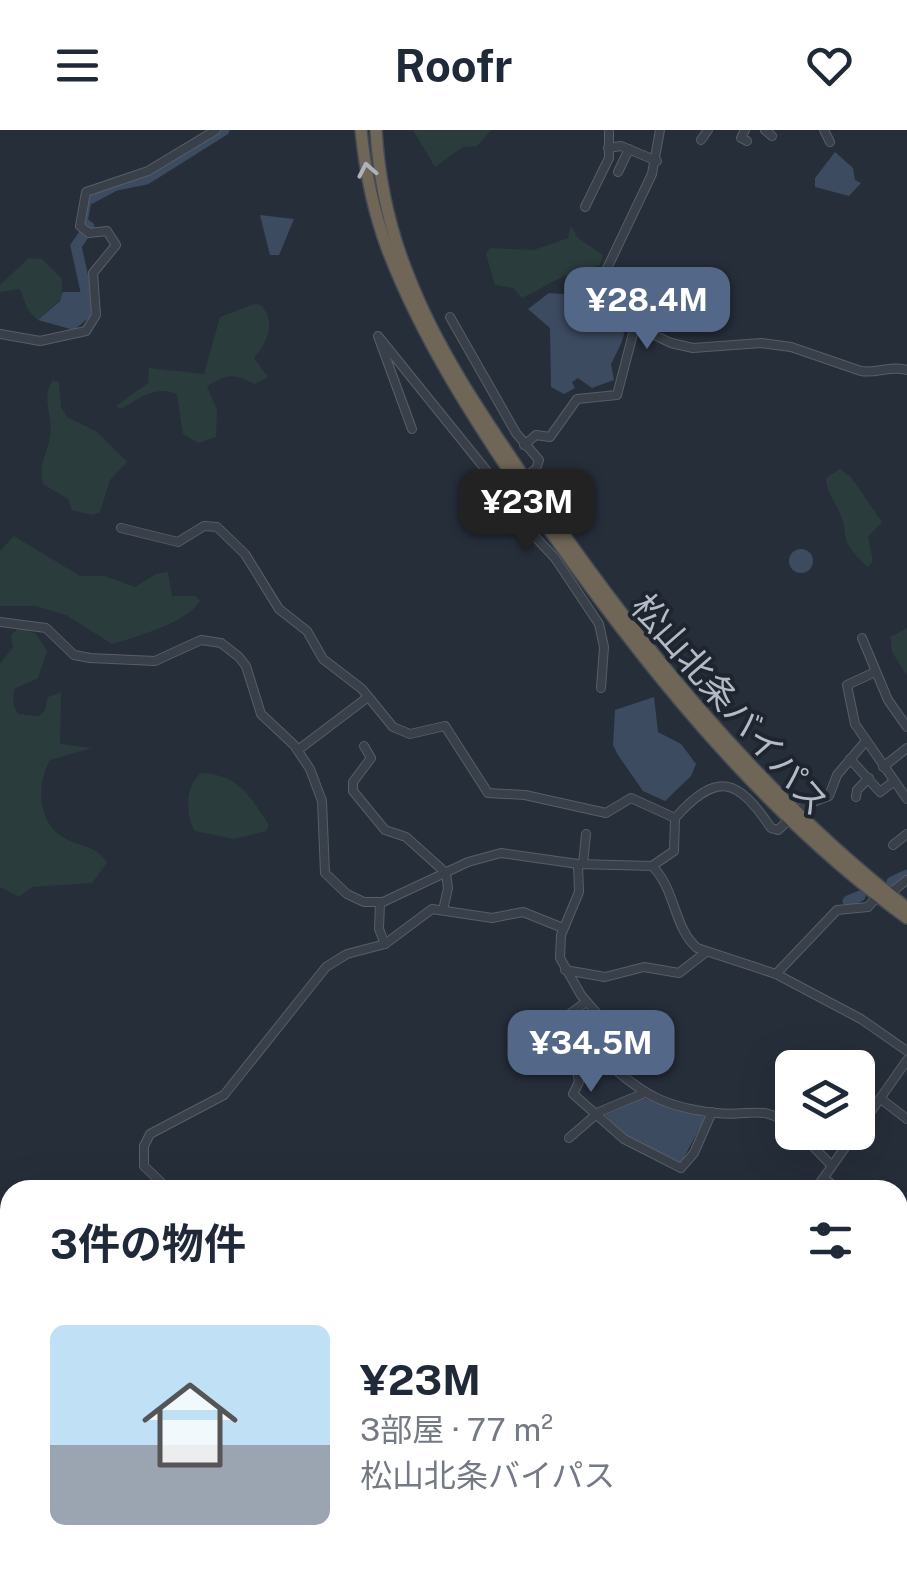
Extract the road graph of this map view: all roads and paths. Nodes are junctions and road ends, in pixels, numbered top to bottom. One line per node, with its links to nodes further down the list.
1 (216, 130): 19 (street)
2 (360, 130): 25 (highway, 松山北条バイパス, one-way to 2)
3 (376, 130): 25 (highway, 松山北条バイパス)
4 (609, 130): 12 (street)
5 (660, 130): 14 (street)
6 (708, 130): 9 (street)
7 (745, 130): 10 (street)
8 (824, 130): 11 (street)
9 (701, 140)
10 (747, 141)
11 (830, 142)
12 (608, 148): 13 (street); 16 (street)
13 (629, 149): 14 (street); 15 (street)
14 (656, 161): 18 (street)
15 (618, 172)
16 (586, 207)
17 (450, 317): 22 (street)
18 (635, 326): 20 (street); 22 (street)
19 (0, 334)
20 (907, 370)
21 (412, 428): 23 (street)
22 (524, 445): 23 (street, bridge)
23 (499, 494): 25 (street)
24 (122, 528): 30 (street)
25 (564, 552): 29 (street); 42 (highway, 松山北条バイパス)
26 (0, 622): 35 (street)
27 (862, 638): 28 (street)
28 (876, 672): 31 (street); 32 (street)
29 (601, 688)
30 (368, 697): 35 (street); 43 (street)
31 (907, 727)
32 (865, 742): 36 (street); 37 (street)
33 (364, 746): 49 (street)
34 (907, 748): 37 (street)
35 (298, 750): 52 (street)
36 (850, 759): 38 (street); 42 (street)
37 (883, 767): 39 (street)
38 (869, 778): 39 (street); 40 (street)
39 (894, 782): 41 (street)
40 (856, 796)
41 (907, 799)
42 (795, 816): 43 (street); 51 (highway, 松山北条バイパス)
43 (674, 818): 48 (street)
44 (586, 834): 47 (street)
45 (907, 834): 46 (street)
46 (894, 845)
47 (581, 864): 48 (street); 49 (street); 56 (street)
48 (652, 866): 58 (street)
49 (446, 873): 52 (street); 54 (street)
50 (907, 880): 51 (street)
51 (883, 896): 53 (highway, 松山北条バイパス); 55 (highway, 松山北条バイパス); 61 (street)
52 (380, 903): 57 (street)
53 (907, 908)
54 (443, 910): 56 (street); 57 (street)
55 (907, 918)
56 (563, 928): 60 (street)
57 (385, 944): 81 (street)
58 (706, 952): 60 (street); 61 (street)
59 (570, 956): 60 (street)
60 (568, 969): 62 (street)
61 (776, 974): 63 (street)
62 (586, 1002): 64 (street); 65 (street)
63 (907, 1051)
64 (603, 1056): 65 (street); 69 (street)
65 (575, 1059): 67 (street); 72 (street)
66 (907, 1060): 68 (street)
67 (558, 1061)
68 (903, 1075): 70 (street)
69 (642, 1094): 72 (street); 73 (street)
70 (881, 1099): 71 (street); 75 (street)
71 (875, 1107)
72 (599, 1112): 73 (street); 76 (street)
73 (712, 1112): 74 (street)
74 (775, 1117)
75 (907, 1119)
76 (569, 1138)
77 (816, 1150): 79 (street)
78 (842, 1150): 79 (street)
79 (831, 1165): 80 (street)
80 (824, 1178): 82 (street)
81 (159, 1180)
82 (826, 1180)

